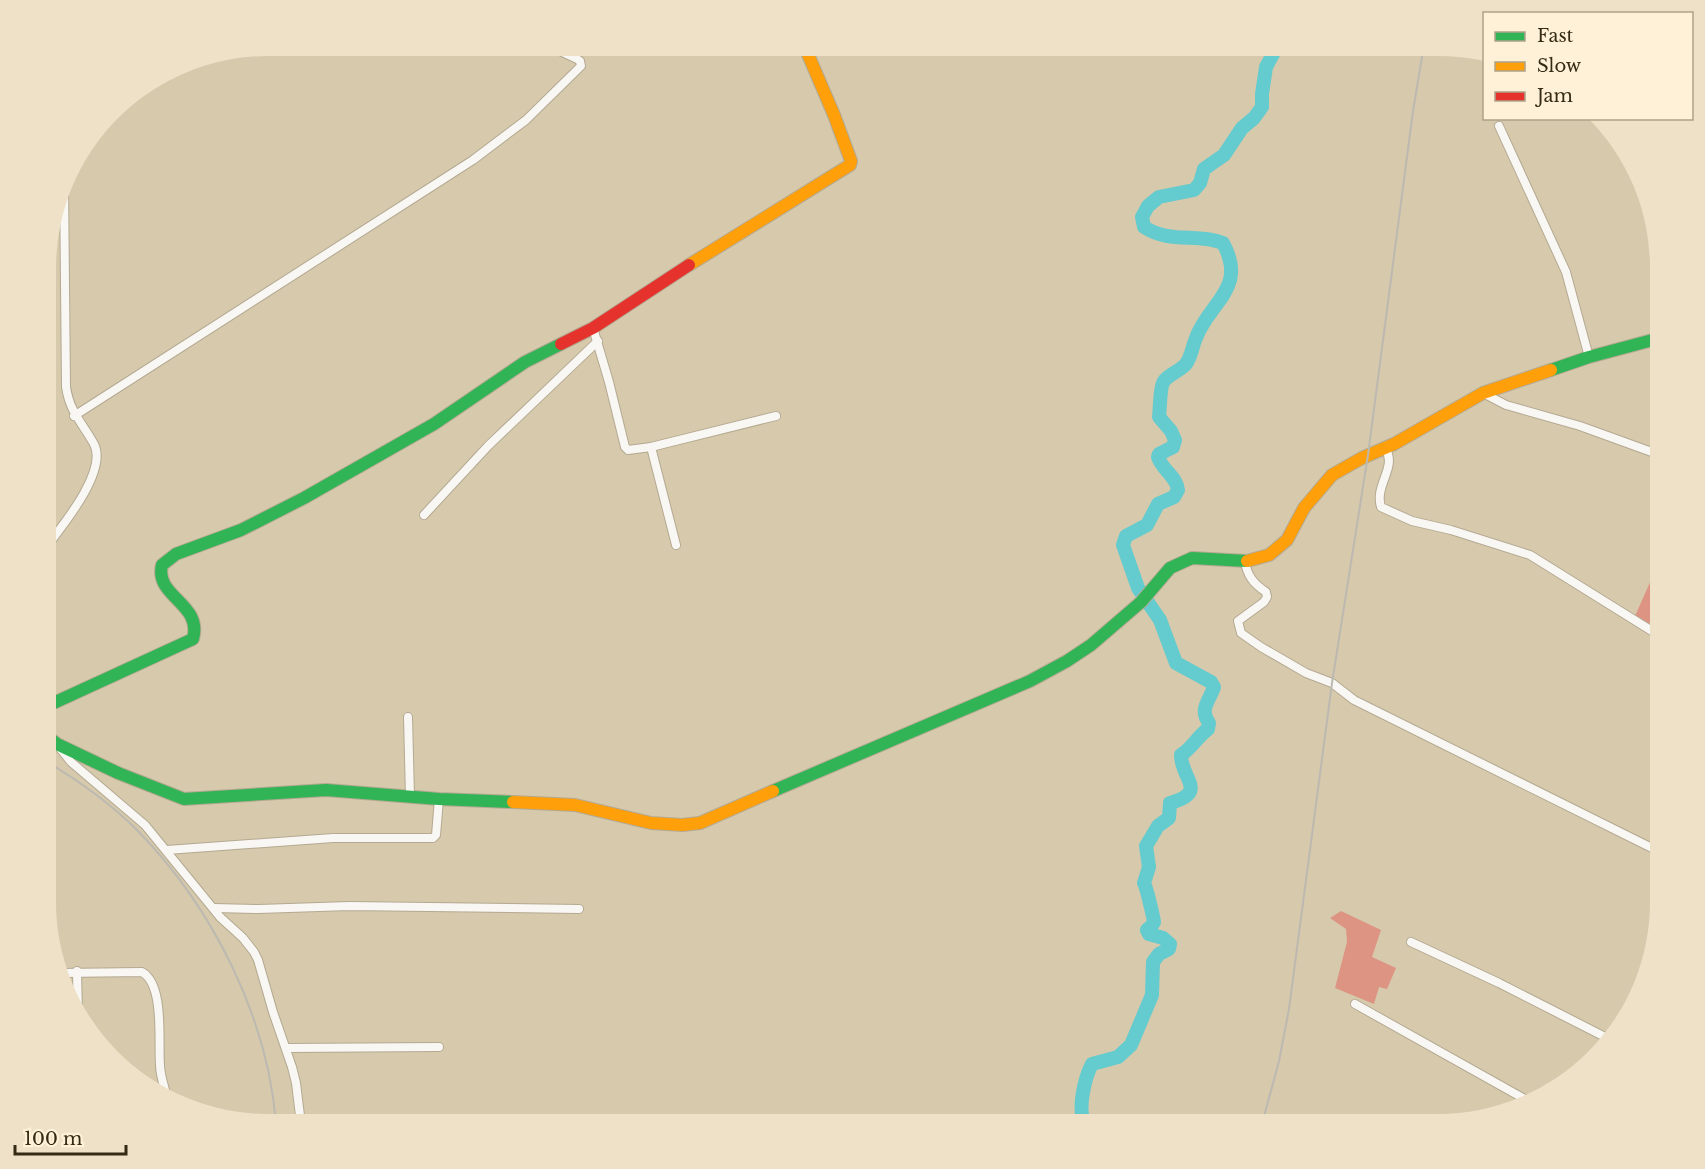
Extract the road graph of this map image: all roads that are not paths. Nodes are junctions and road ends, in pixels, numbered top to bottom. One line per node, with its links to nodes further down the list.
1 (571, 56): 10 (street)
2 (809, 56): 5 (street)
3 (1499, 126): 8 (street)
4 (64, 208): 10 (street)
5 (593, 328): 6 (street); 20 (street)
6 (598, 341): 12 (street); 15 (street)
7 (1649, 341): 8 (street)
8 (1589, 357): 9 (street)
9 (1483, 393): 13 (street); 14 (street)
10 (74, 416): 16 (street)
11 (776, 416): 12 (street)
12 (651, 447): 17 (street)
13 (1385, 448): 18 (street); 19 (street)
14 (1649, 451)
15 (424, 515)
16 (56, 534)
17 (676, 545)
18 (1245, 561): 25 (street); 26 (street)
19 (1650, 630)
20 (56, 702)
21 (408, 717): 24 (street)
22 (56, 742): 24 (street)
23 (56, 745): 27 (street)
24 (410, 797): 25 (street)
25 (439, 799): 27 (street)
26 (1650, 847)
27 (167, 850): 28 (street)
28 (214, 908): 29 (street); 37 (street)
29 (579, 909)
30 (1411, 942): 35 (street)
31 (77, 971): 32 (street); 33 (street); 38 (street)
32 (68, 972)
33 (78, 996)
34 (1355, 1004): 39 (street)
35 (1602, 1035)
36 (439, 1047): 37 (street)
37 (287, 1048): 40 (street)
38 (164, 1087)
39 (1520, 1097)
40 (300, 1113)

